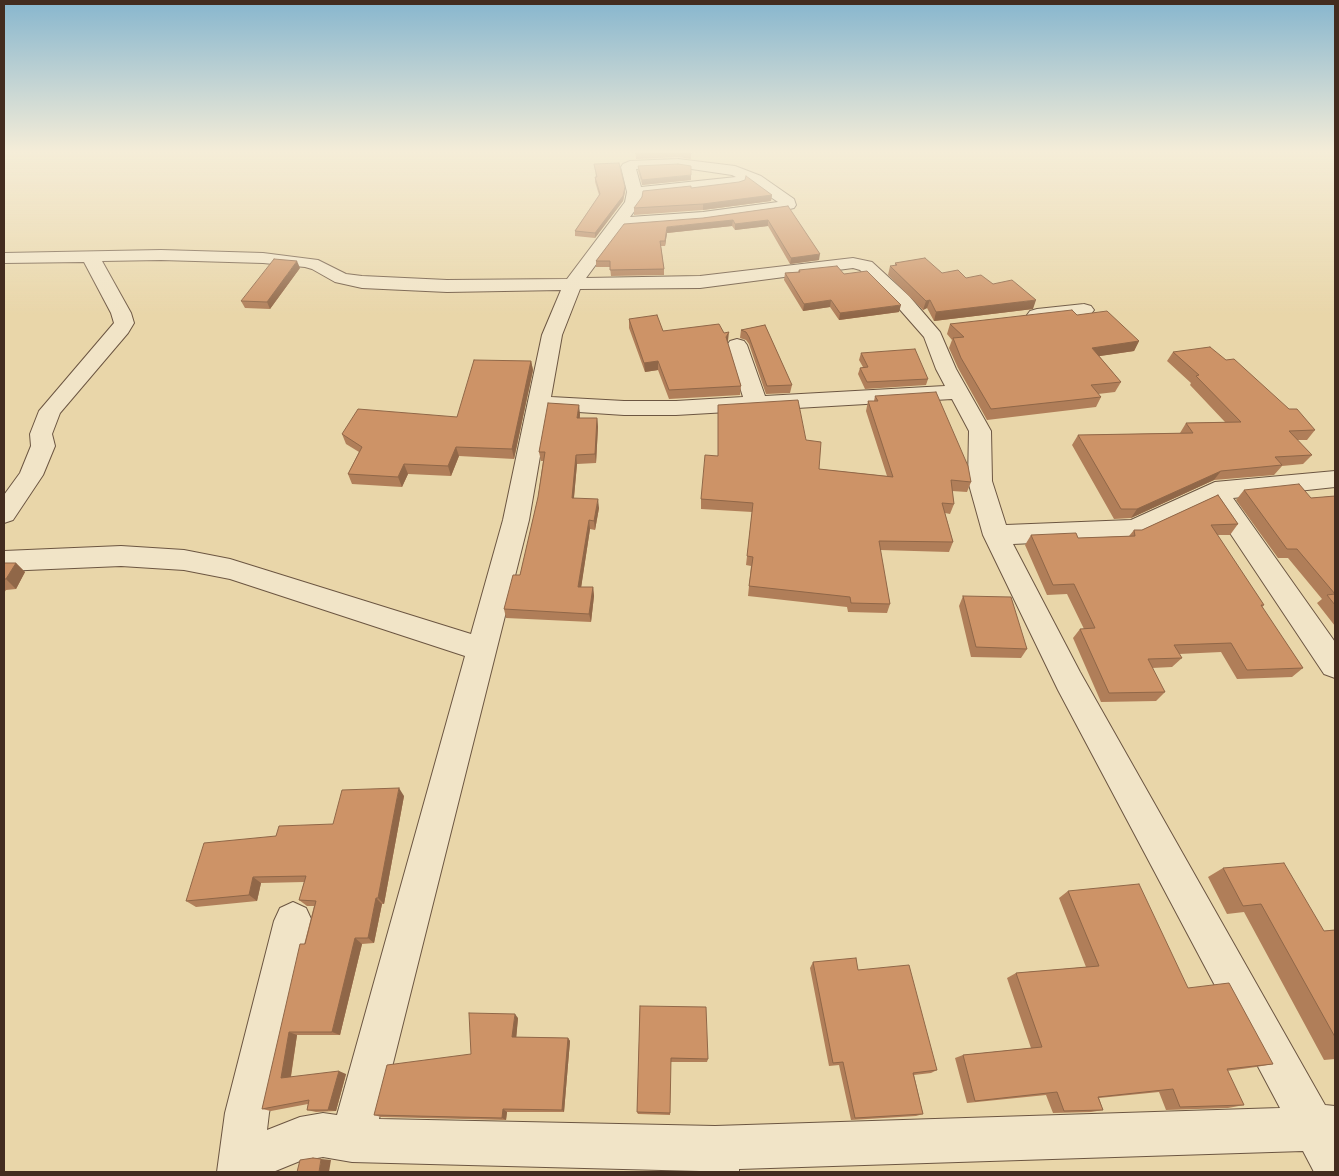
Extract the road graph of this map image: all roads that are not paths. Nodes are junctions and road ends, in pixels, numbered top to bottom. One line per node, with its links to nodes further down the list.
1 (630, 207): 3 (street)
2 (775, 207): 3 (street)
3 (618, 223): 6 (street)
4 (90, 256): 5 (street); 6 (street); 15 (street)
5 (4, 258)
6 (572, 284): 10 (street); 11 (street)
7 (1084, 310): 8 (street)
8 (1022, 317)
9 (738, 345): 12 (street)
10 (958, 392): 12 (street); 16 (street)
11 (540, 403): 12 (street); 18 (street)
12 (756, 403)
13 (1335, 479): 14 (street)
14 (1215, 491): 16 (street); 19 (street)
15 (4, 514)
16 (996, 535): 21 (street)
17 (4, 561): 18 (street)
18 (481, 650): 22 (street)
19 (1335, 665)
20 (293, 921): 25 (street)
21 (1325, 1127): 23 (street); 24 (street)
22 (352, 1140): 23 (street); 25 (street)
23 (716, 1160)
24 (1335, 1166)
25 (240, 1168)

